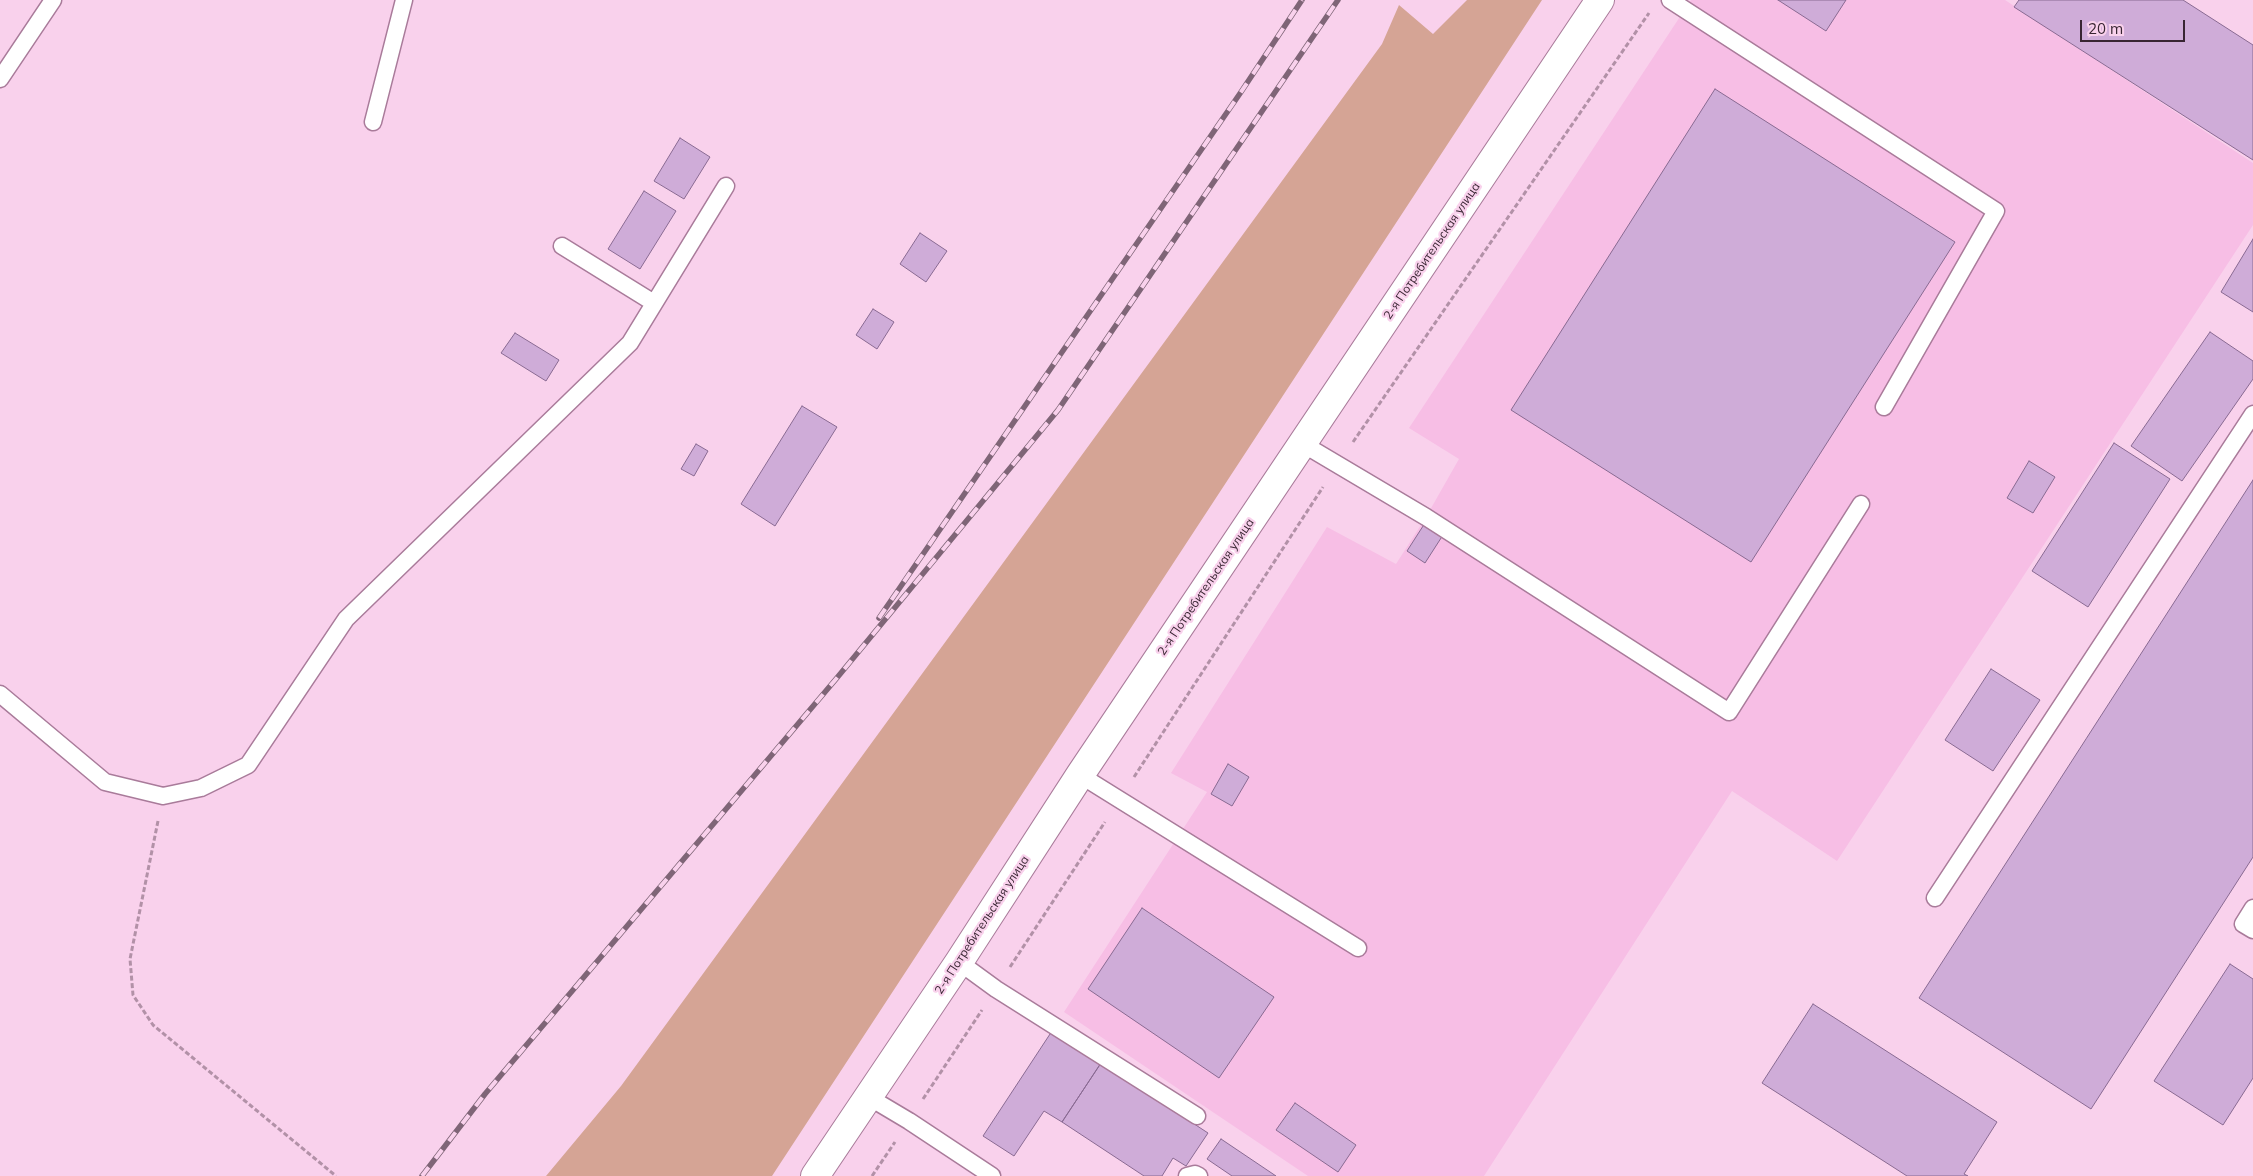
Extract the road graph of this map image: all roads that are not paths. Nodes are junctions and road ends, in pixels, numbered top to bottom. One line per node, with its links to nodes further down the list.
1 (53, 0): 5 (lane)
2 (404, 0): 6 (lane)
3 (1600, 0): 12 (street, 2-я Потребительская улица)
4 (1670, 0): 10 (lane)
5 (0, 79)
6 (373, 122)
7 (726, 186): 9 (lane)
8 (562, 246): 9 (lane)
9 (654, 303): 14 (lane)
10 (1884, 407)
11 (2253, 414): 16 (lane)
12 (1303, 444): 13 (lane); 15 (street, 2-я Потребительская улица)
13 (1861, 504)
14 (0, 694)
15 (1080, 775): 19 (lane); 20 (street, 2-я Потребительская улица)
16 (1935, 898)
17 (2253, 908): 18 (lane)
18 (2253, 930)
19 (1358, 948)
20 (958, 962): 21 (street, 2-я Потребительская улица); 22 (lane)
21 (867, 1096): 23 (street, 2-я Потребительская улица); 24 (lane)
22 (1197, 1116)
23 (814, 1176)
24 (992, 1176)
25 (1187, 1176): 26 (lane)
26 (1199, 1176)

